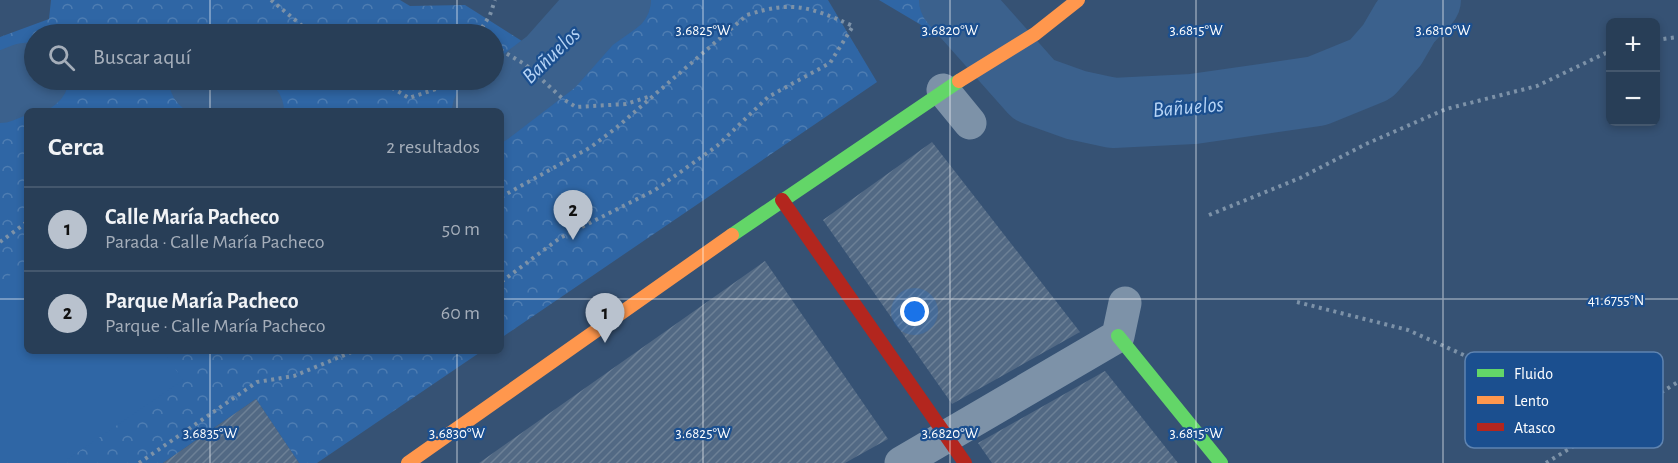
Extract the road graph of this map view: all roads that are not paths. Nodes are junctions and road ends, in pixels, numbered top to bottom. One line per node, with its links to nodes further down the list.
1 (1078, 0): 2 (street)
2 (953, 84): 3 (street); 4 (street)
3 (970, 123)
4 (782, 200): 7 (street); 8 (street)
5 (1125, 303): 6 (street)
6 (1118, 336): 7 (street); 10 (street)
7 (956, 450): 9 (street)
8 (408, 463)
9 (901, 463)
10 (1221, 463)

